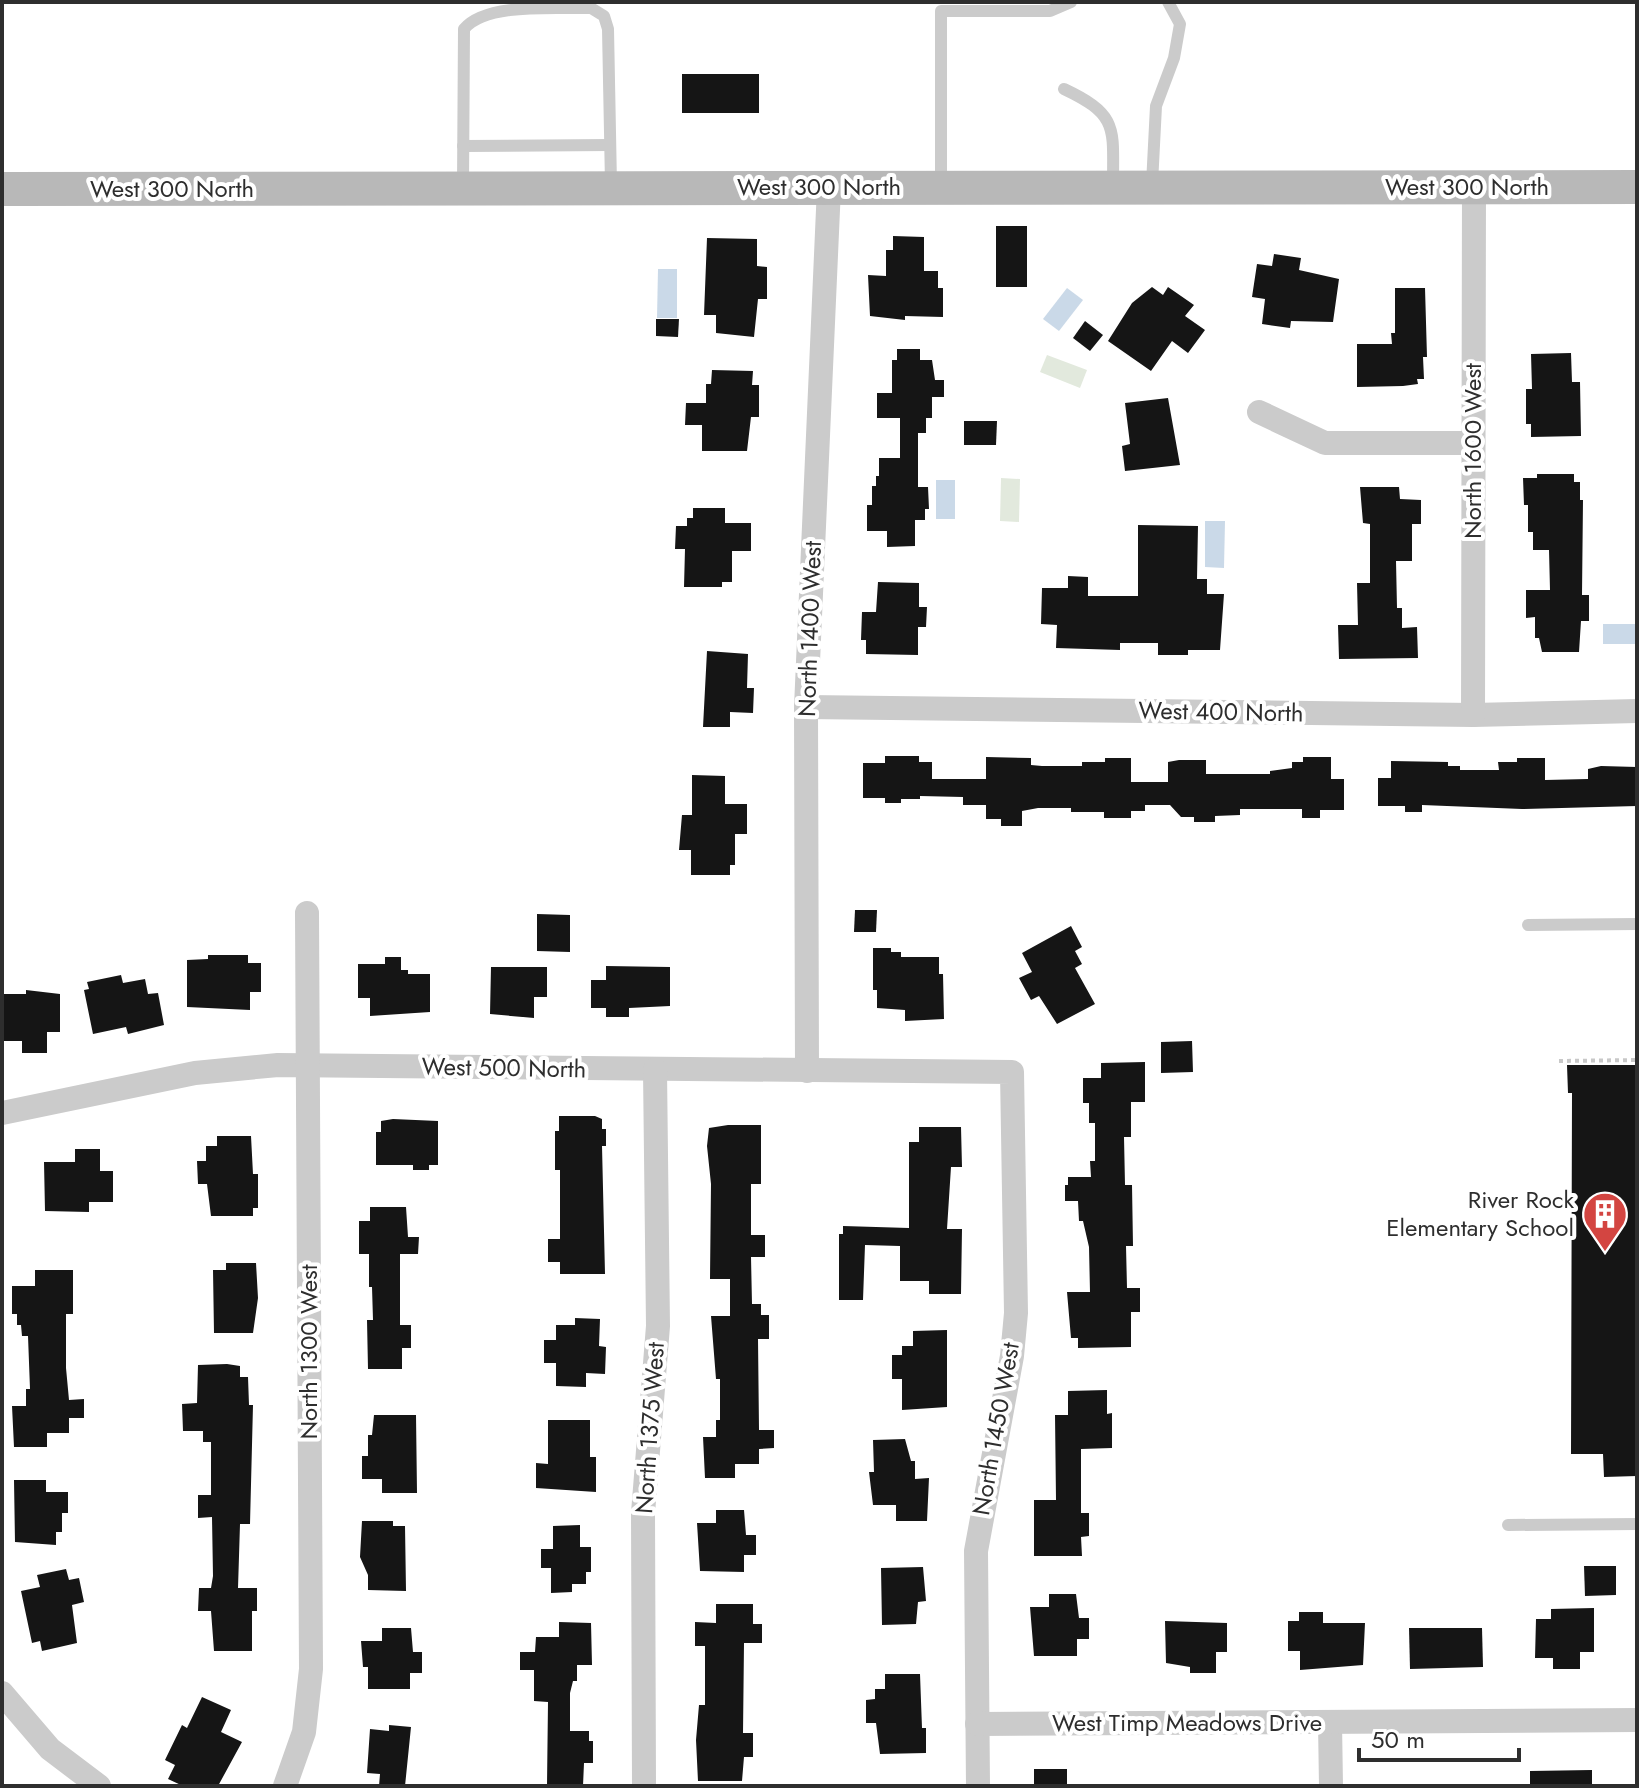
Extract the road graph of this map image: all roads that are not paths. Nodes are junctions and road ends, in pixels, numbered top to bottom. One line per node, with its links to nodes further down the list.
1 (1071, 2): 3 (lane)
2 (1168, 2): 10 (lane)
3 (941, 6): 8 (lane)
4 (1064, 89): 9 (lane)
5 (610, 145): 6 (lane); 6 (lane); 14 (lane)
6 (463, 146): 13 (lane)
7 (829, 187): 8 (street, West 300 North); 14 (street, West 300 North); 18 (street, North 1400 West)
8 (941, 187): 9 (street, West 300 North)
9 (1113, 187): 10 (street, West 300 North)
10 (1152, 187): 11 (street, West 300 North)
11 (1474, 187): 12 (street, West 300 North); 17 (street, North 1600 West)
12 (1637, 187)
13 (463, 188): 14 (street, West 300 North); 15 (street, West 300 North)
14 (611, 188)
15 (2, 189)
16 (1259, 412): 17 (street)
17 (1473, 443): 20 (street, North 1600 West)
18 (806, 707): 20 (street, West 400 North); 26 (street, North 1400 West)
19 (1637, 711): 20 (street, West 400 North)
20 (1473, 715)
21 (307, 913): 24 (street, North 1300 West)
22 (1637, 924): 23 (lane)
23 (1528, 925)
24 (308, 1066): 25 (street, West 500 North); 28 (street, West 500 North); 36 (street, North 1300 West)
25 (655, 1070): 26 (street, West 500 North); 37 (street, North 1375 West)
26 (807, 1071): 27 (street, West 500 North)
27 (1012, 1072): 34 (street, North 1450 West)
28 (2, 1113)
29 (1637, 1524): 30 (lane)
30 (1508, 1525)
31 (4, 1695): 35 (street)
32 (1637, 1720): 33 (street, West Timp Meadows Drive)
33 (1330, 1722): 34 (street, West Timp Meadows Drive); 39 (street)
34 (977, 1724): 38 (street, North 1450 West)
35 (99, 1786)
36 (285, 1786)
37 (644, 1786)
38 (978, 1786)
39 (1331, 1786)

